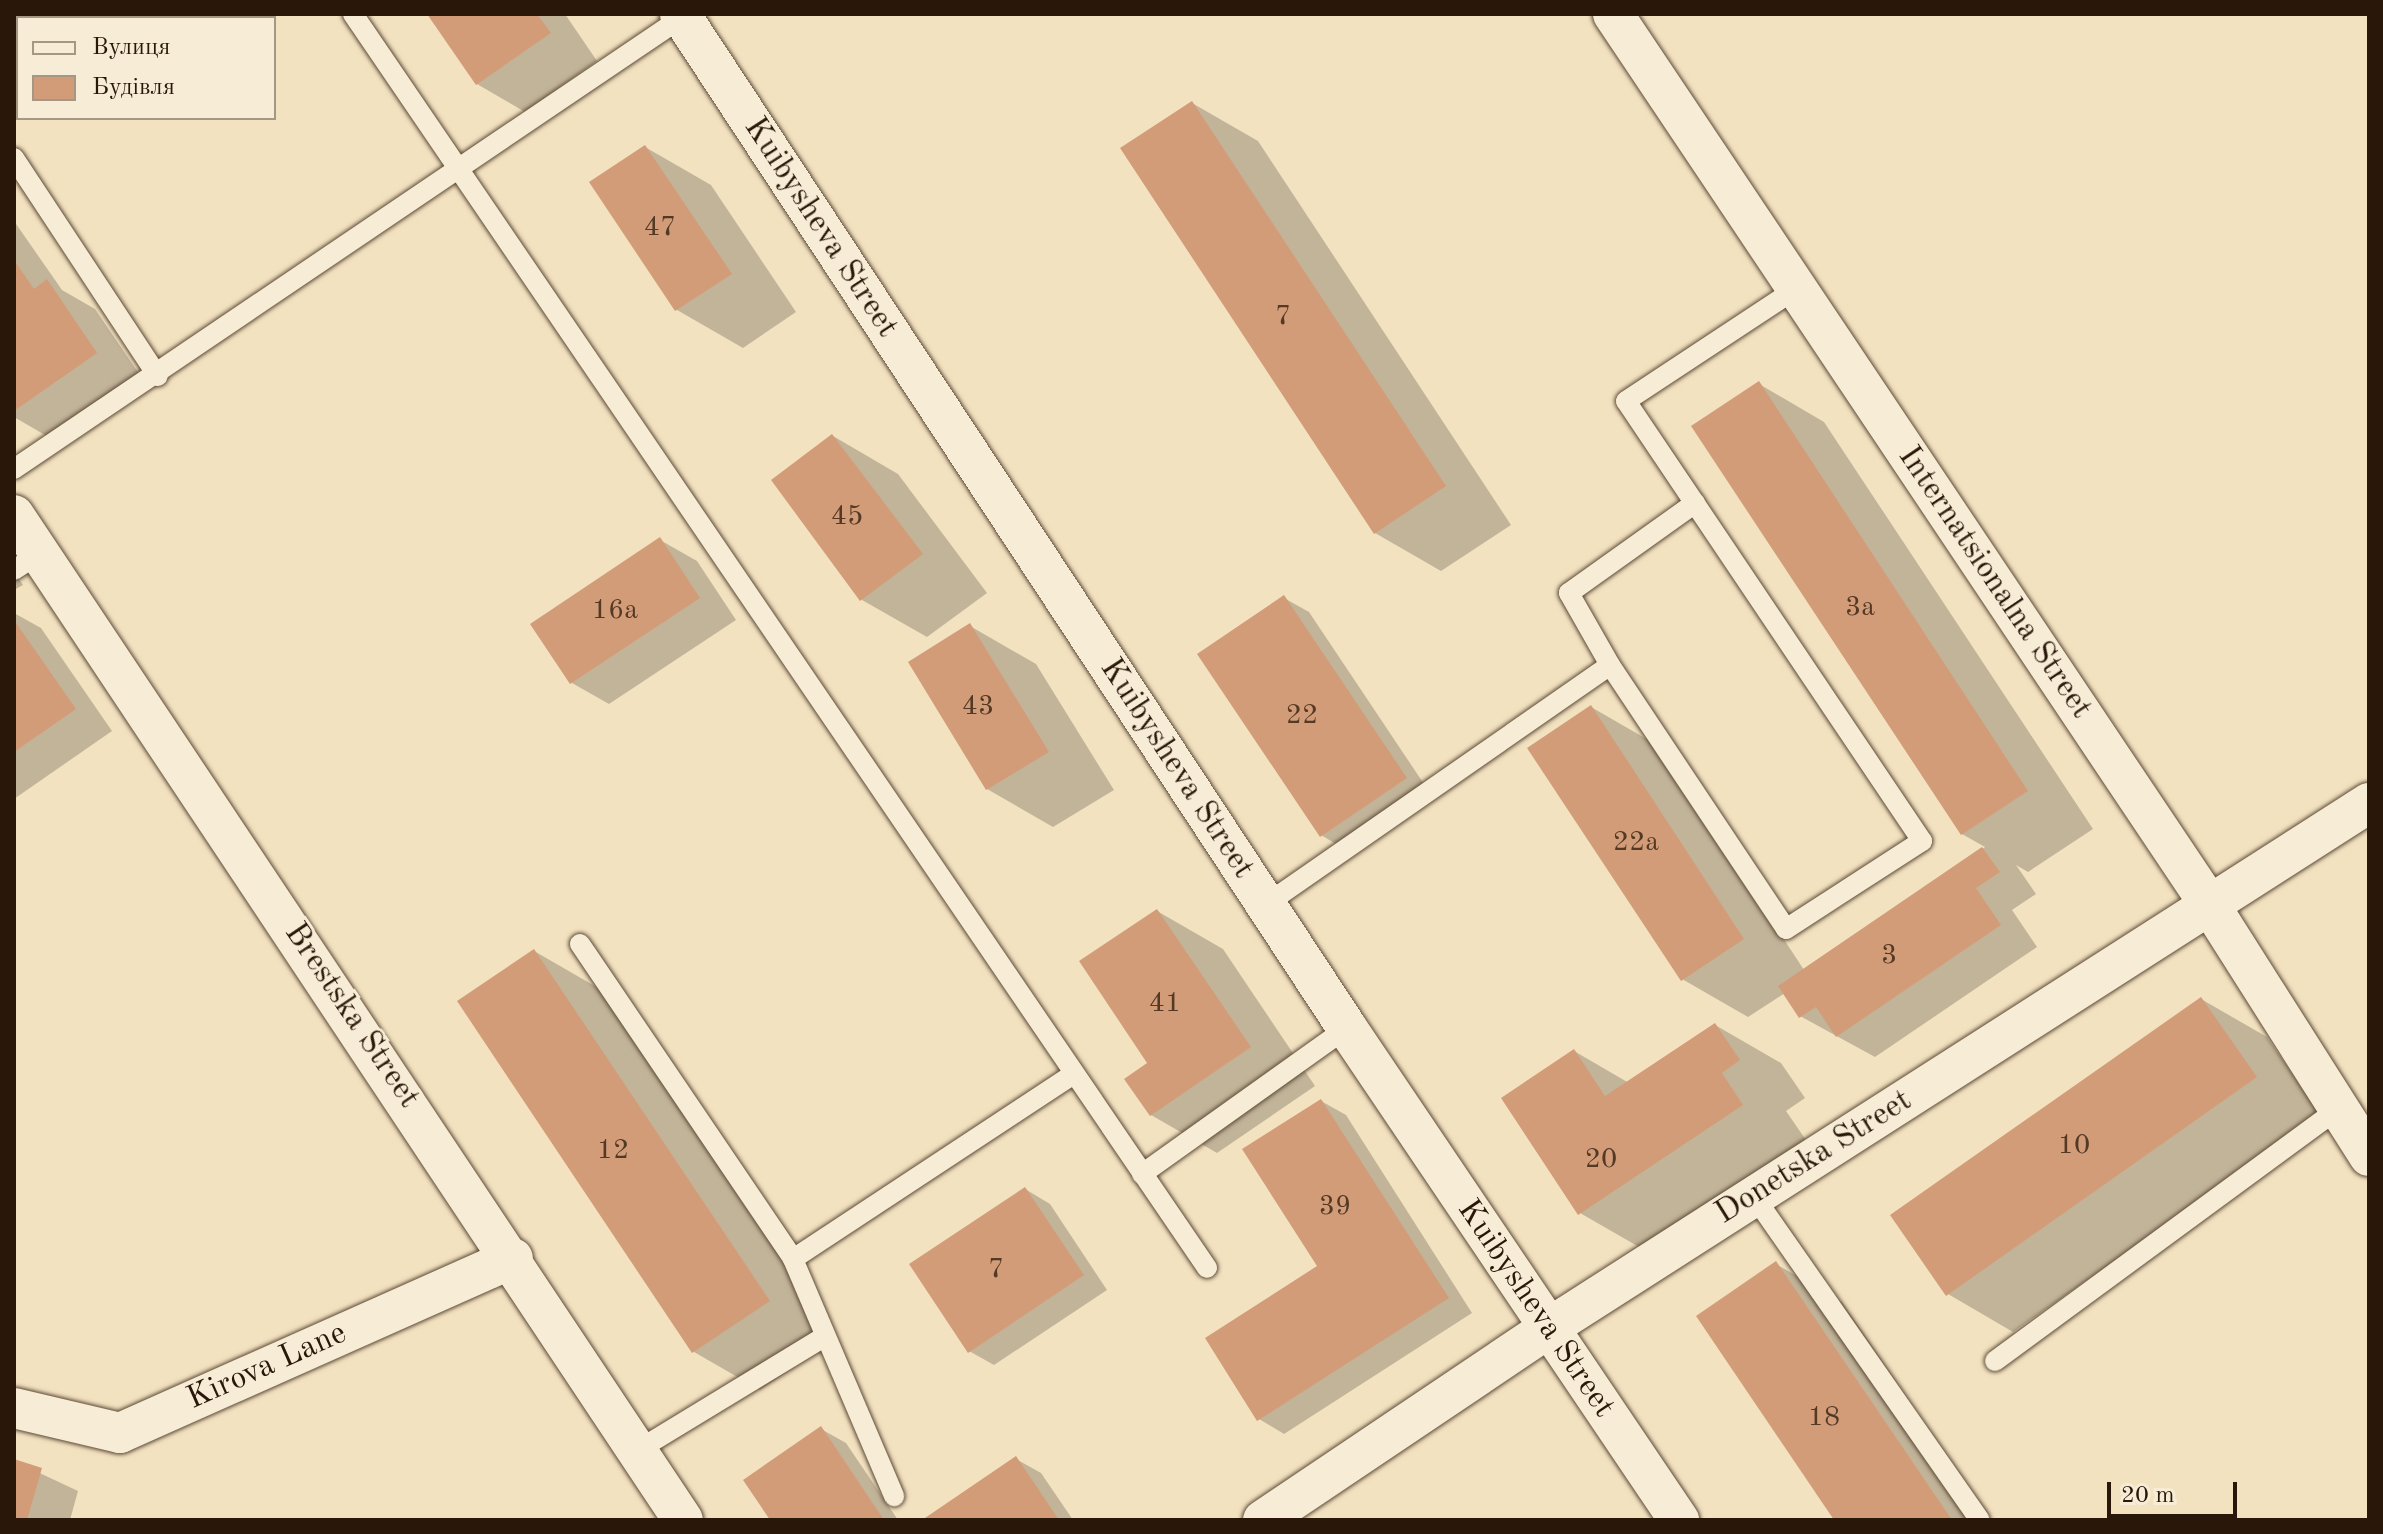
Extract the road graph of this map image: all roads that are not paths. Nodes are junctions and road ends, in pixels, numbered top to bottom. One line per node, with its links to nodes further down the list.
1 (353, 14): 5 (lane)
2 (1613, 14): 6 (street, Internatsionalna Street)
3 (683, 15): 5 (lane); 14 (street, Kuibysheva Street)
4 (14, 158): 7 (lane)
5 (457, 172): 7 (lane); 18 (lane)
6 (1796, 289): 9 (lane); 15 (street, Internatsionalna Street)
7 (158, 376): 8 (lane)
8 (14, 469)
9 (1695, 503): 12 (lane); 12 (lane)
10 (14, 515): 11 (street, Brestska Street)
11 (27, 562): 23 (street, Brestska Street)
12 (1610, 665): 14 (lane)
13 (2369, 803): 15 (street, Donetska Street)
14 (1265, 905): 17 (street, Kuibysheva Street)
15 (2211, 907): 19 (street, Internatsionalna Street); 22 (street, Donetska Street)
16 (580, 944): 24 (lane)
17 (1347, 1028): 21 (lane); 26 (street, Kuibysheva Street)
18 (1074, 1074): 21 (lane); 24 (lane)
19 (2338, 1109): 20 (street, Internatsionalna Street); 28 (lane)
20 (2369, 1156)
21 (1142, 1174): 25 (lane)
22 (1753, 1195): 26 (street, Donetska Street); 35 (lane)
23 (513, 1258): 29 (street, Kirova Lane); 30 (street, Brestska Street)
24 (793, 1259): 27 (lane)
25 (1207, 1268)
26 (1547, 1329): 33 (street, Donetska Street); 34 (street, Kuibysheva Street)
27 (822, 1338): 30 (lane); 31 (lane)
28 (1995, 1361)
29 (14, 1408)
30 (638, 1450): 32 (street, Brestska Street)
31 (894, 1496)
32 (683, 1520)
33 (1263, 1520)
34 (1679, 1520)
35 (1980, 1520)

